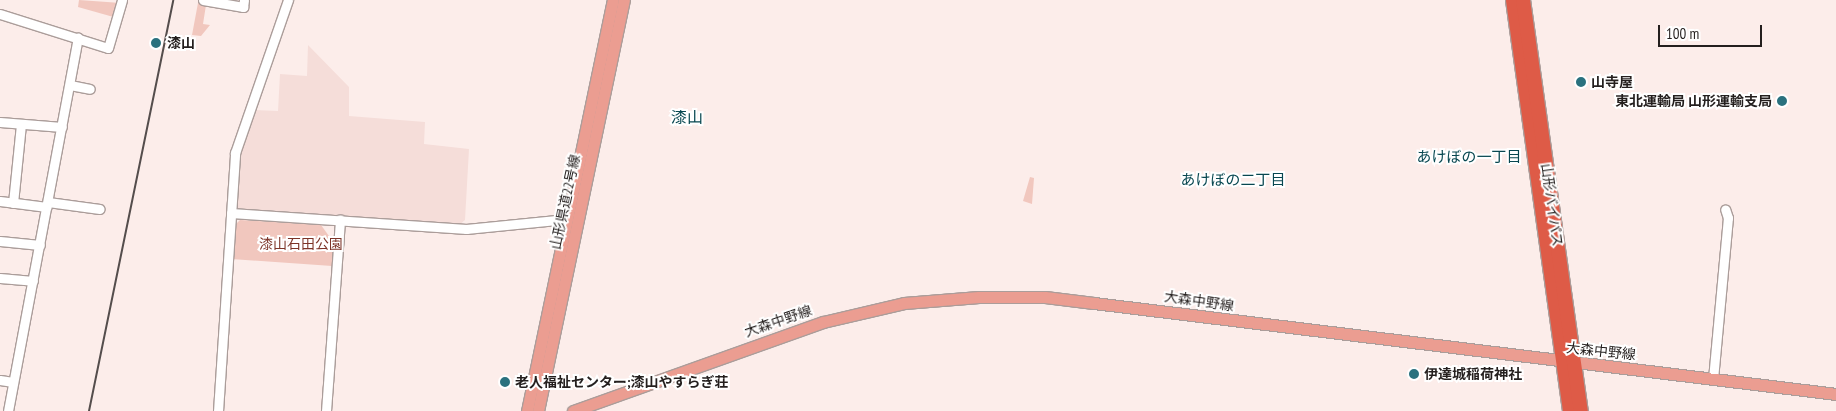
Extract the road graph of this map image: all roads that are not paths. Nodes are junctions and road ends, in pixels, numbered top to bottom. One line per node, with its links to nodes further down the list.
1 (122, 0): 11 (street)
2 (203, 0): 3 (street)
3 (244, 0)
4 (288, 0): 23 (street)
5 (613, 0): 25 (main road, 山形県道22号線)
6 (624, 0): 39 (main road, 山形県道22号線)
7 (1509, 0): 12 (highway)
8 (1513, 0): 12 (highway, 山形バイパス)
9 (1523, 0): 30 (highway, 山形バイパス)
10 (0, 14): 11 (street)
11 (78, 38): 13 (street)
12 (1523, 75): 30 (highway, 山形バイパス)
13 (70, 85): 14 (street); 17 (street)
14 (90, 89)
15 (0, 122): 16 (street)
16 (21, 124): 17 (street); 19 (street)
17 (62, 127): 20 (street)
18 (0, 201): 19 (street)
19 (13, 203): 20 (street)
20 (48, 204): 21 (street); 27 (street)
21 (100, 209)
22 (1725, 209): 31 (street)
23 (231, 212): 24 (street); 36 (street)
24 (340, 220): 25 (street); 37 (street)
25 (567, 220): 38 (main road, 山形県道22号線)
26 (0, 241): 27 (street)
27 (40, 245): 29 (street)
28 (0, 278): 29 (street)
29 (33, 281): 33 (street)
30 (1569, 362): 31 (main road, 大森中野線); 40 (main road, 大森中野線); 41 (highway, 山形バイパス); 42 (highway, 山形バイパス)
31 (1713, 379): 34 (main road, 大森中野線)
32 (0, 380): 33 (street)
33 (14, 382): 35 (street)
34 (1836, 394)
35 (8, 411)
36 (218, 411)
37 (326, 411)
38 (528, 411)
39 (538, 411)
40 (573, 411)
41 (1570, 411)
42 (1581, 411)

